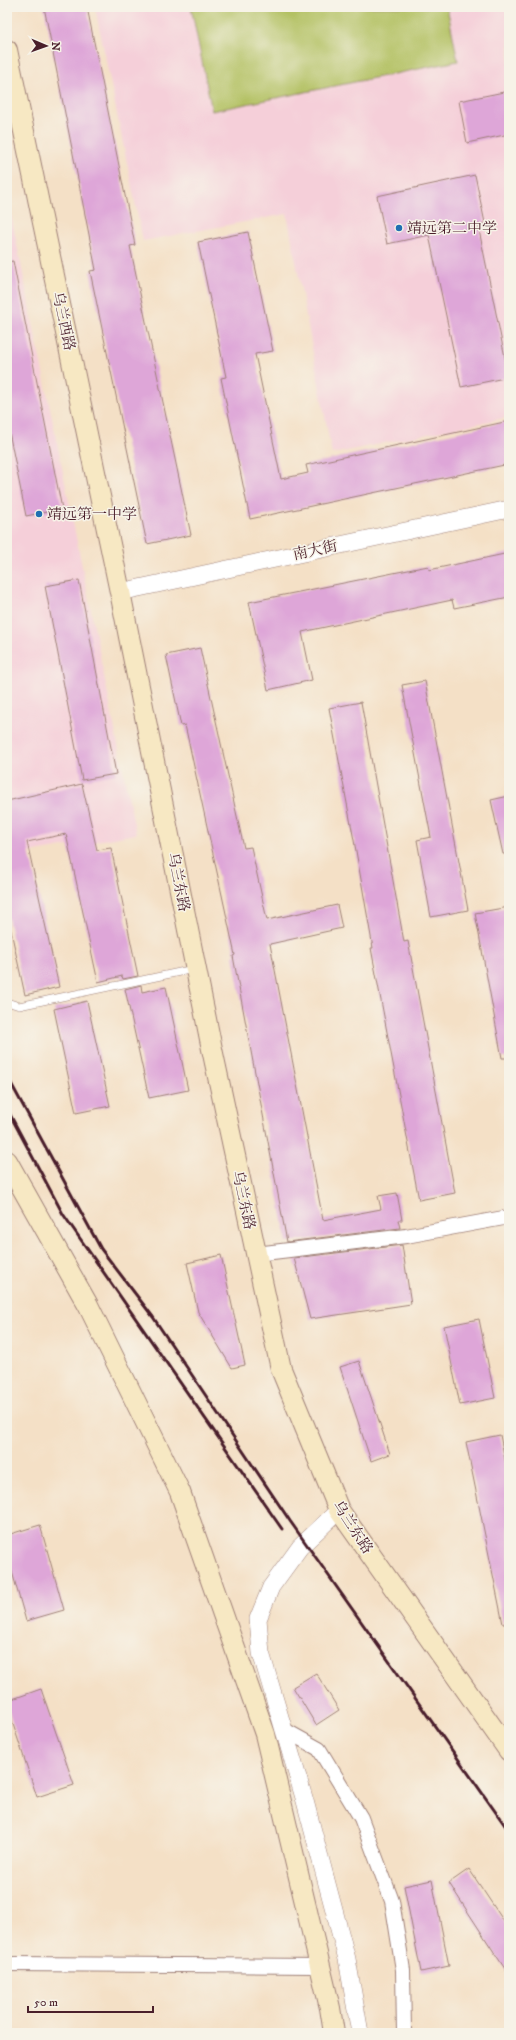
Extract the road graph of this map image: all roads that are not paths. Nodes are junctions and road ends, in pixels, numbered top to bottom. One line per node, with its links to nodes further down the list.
1 (7, 50): 3 (main road, 乌兰西路)
2 (509, 509): 3 (street, 南大街)
3 (120, 592): 4 (main road, 乌兰东路)
4 (196, 969): 5 (lane); 8 (main road, 乌兰东路)
5 (7, 1002)
6 (7, 1161): 13 (main road)
7 (509, 1217): 8 (street)
8 (256, 1254): 9 (main road, 乌兰东路)
9 (339, 1510): 10 (street); 11 (main road, 乌兰东路)
10 (283, 1729): 15 (street); 16 (street)
11 (509, 1751)
12 (7, 1964): 13 (street)
13 (320, 1966): 14 (main road)
14 (334, 2033)
15 (360, 2033)
16 (404, 2033)

